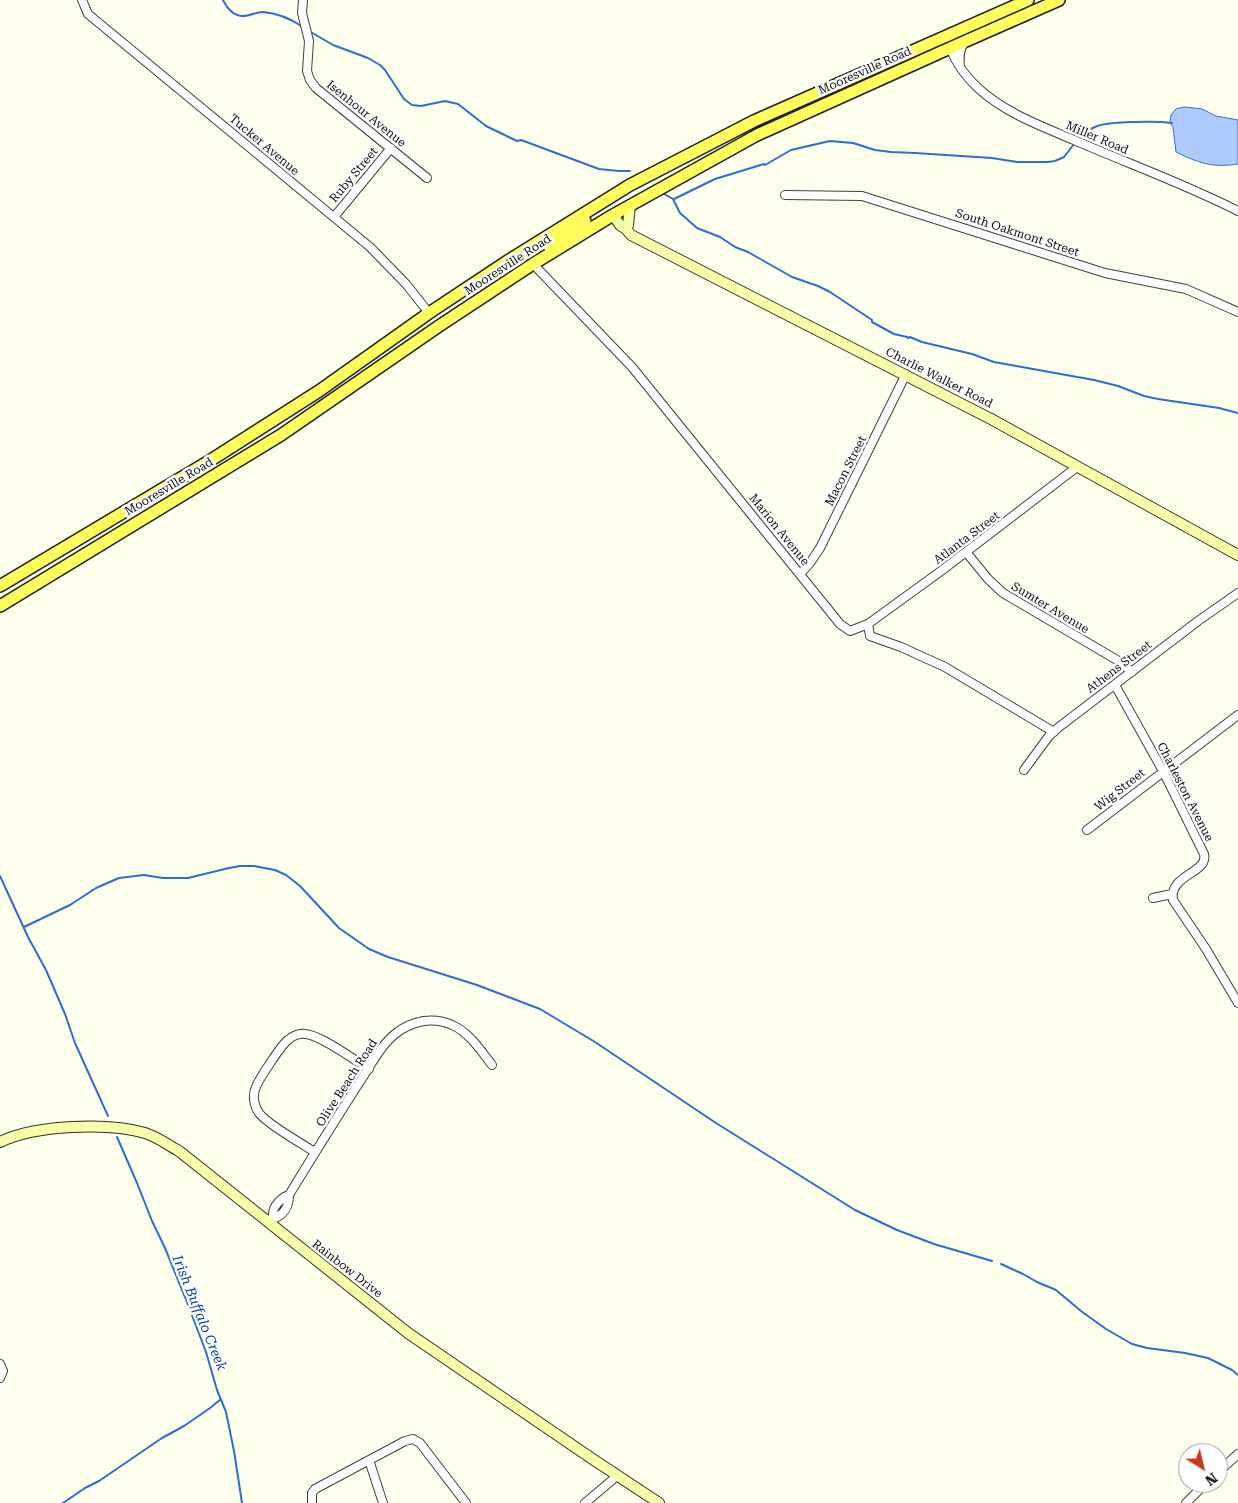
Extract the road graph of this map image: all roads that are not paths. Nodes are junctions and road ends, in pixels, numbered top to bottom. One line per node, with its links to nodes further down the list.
1 (82, 0): 19 (street, Tucker Avenue)
2 (303, 0): 11 (street, Isenhour Avenue)
3 (1028, 0): 5 (main road, Mooresville Road)
4 (1059, 0): 6 (main road, Mooresville Road)
5 (1001, 12): 7 (main road, Mooresville Road); 8 (main road)
6 (968, 40): 8 (main road, Mooresville Road); 9 (street)
7 (927, 45): 10 (main road); 12 (main road, Mooresville Road)
8 (950, 48): 9 (street, Miller Road); 10 (main road, Mooresville Road)
9 (960, 66): 17 (street, Miller Road)
10 (878, 80): 15 (main road, Mooresville Road)
11 (391, 148): 13 (street, Isenhour Avenue); 19 (street, Ruby Street)
12 (688, 155): 16 (main road, Mooresville Road); 18 (main road)
13 (428, 178)
14 (785, 195): 23 (street, South Oakmont Street)
15 (630, 205): 18 (main road, Mooresville Road); 20 (street)
16 (593, 207): 22 (main road); 24 (main road, Mooresville Road)
17 (1238, 211)
18 (612, 215): 20 (street, Charlie Walker Road); 21 (main road, Mooresville Road)
19 (334, 217): 24 (street, Tucker Avenue)
20 (626, 229): 25 (street, Charlie Walker Road)
21 (533, 264): 22 (main road, Mooresville Road); 31 (street, Marion Avenue)
22 (518, 274): 27 (main road, Mooresville Road)
23 (1238, 312)
24 (429, 313): 26 (main road, Mooresville Road)
25 (906, 374): 28 (street, Charlie Walker Road); 31 (street, Macon Street)
26 (228, 449): 27 (main road); 32 (main road, Mooresville Road)
27 (236, 462): 34 (main road, Mooresville Road)
28 (1077, 467): 29 (street, Atlanta Street); 30 (street, Charlie Walker Road)
29 (966, 552): 35 (street, Atlanta Street); 36 (street, Sumter Avenue)
30 (1238, 556)
31 (800, 574): 35 (street, Marion Avenue)
32 (0, 586)
33 (1238, 593): 36 (street, Athens Street)
34 (0, 606)
35 (868, 624): 39 (street)
36 (1132, 672): 37 (street, Athens Street)
37 (1115, 685): 39 (street, Athens Street); 41 (street, Charleston Avenue)
38 (1238, 716): 41 (street, Wig Street)
39 (1054, 732): 40 (street, Athens Street)
40 (1024, 770)
41 (1163, 772): 42 (street, Wig Street); 43 (street, Charleston Avenue)
42 (1087, 830)
43 (1172, 894): 44 (street); 45 (street)
44 (1153, 898)
45 (1238, 1003)
46 (492, 1065): 47 (street, Olive Beach Road)
47 (368, 1069): 49 (street, Olive Beach Road); 49 (street)
48 (0, 1142): 50 (street, Rainbow Drive)
49 (315, 1152): 50 (street, Olive Beach Road)
50 (272, 1221): 56 (street, Rainbow Drive)
51 (0, 1364): 52 (street)
52 (0, 1378)
53 (1238, 1454): 55 (street)
54 (370, 1460): 58 (street); 59 (street); 60 (street)
55 (1228, 1463)
56 (618, 1476): 61 (street); 62 (street, Rainbow Drive)
57 (1196, 1493): 63 (street)
58 (312, 1503)
59 (383, 1503)
60 (466, 1503)
61 (586, 1503)
62 (659, 1503)
63 (1186, 1503)

